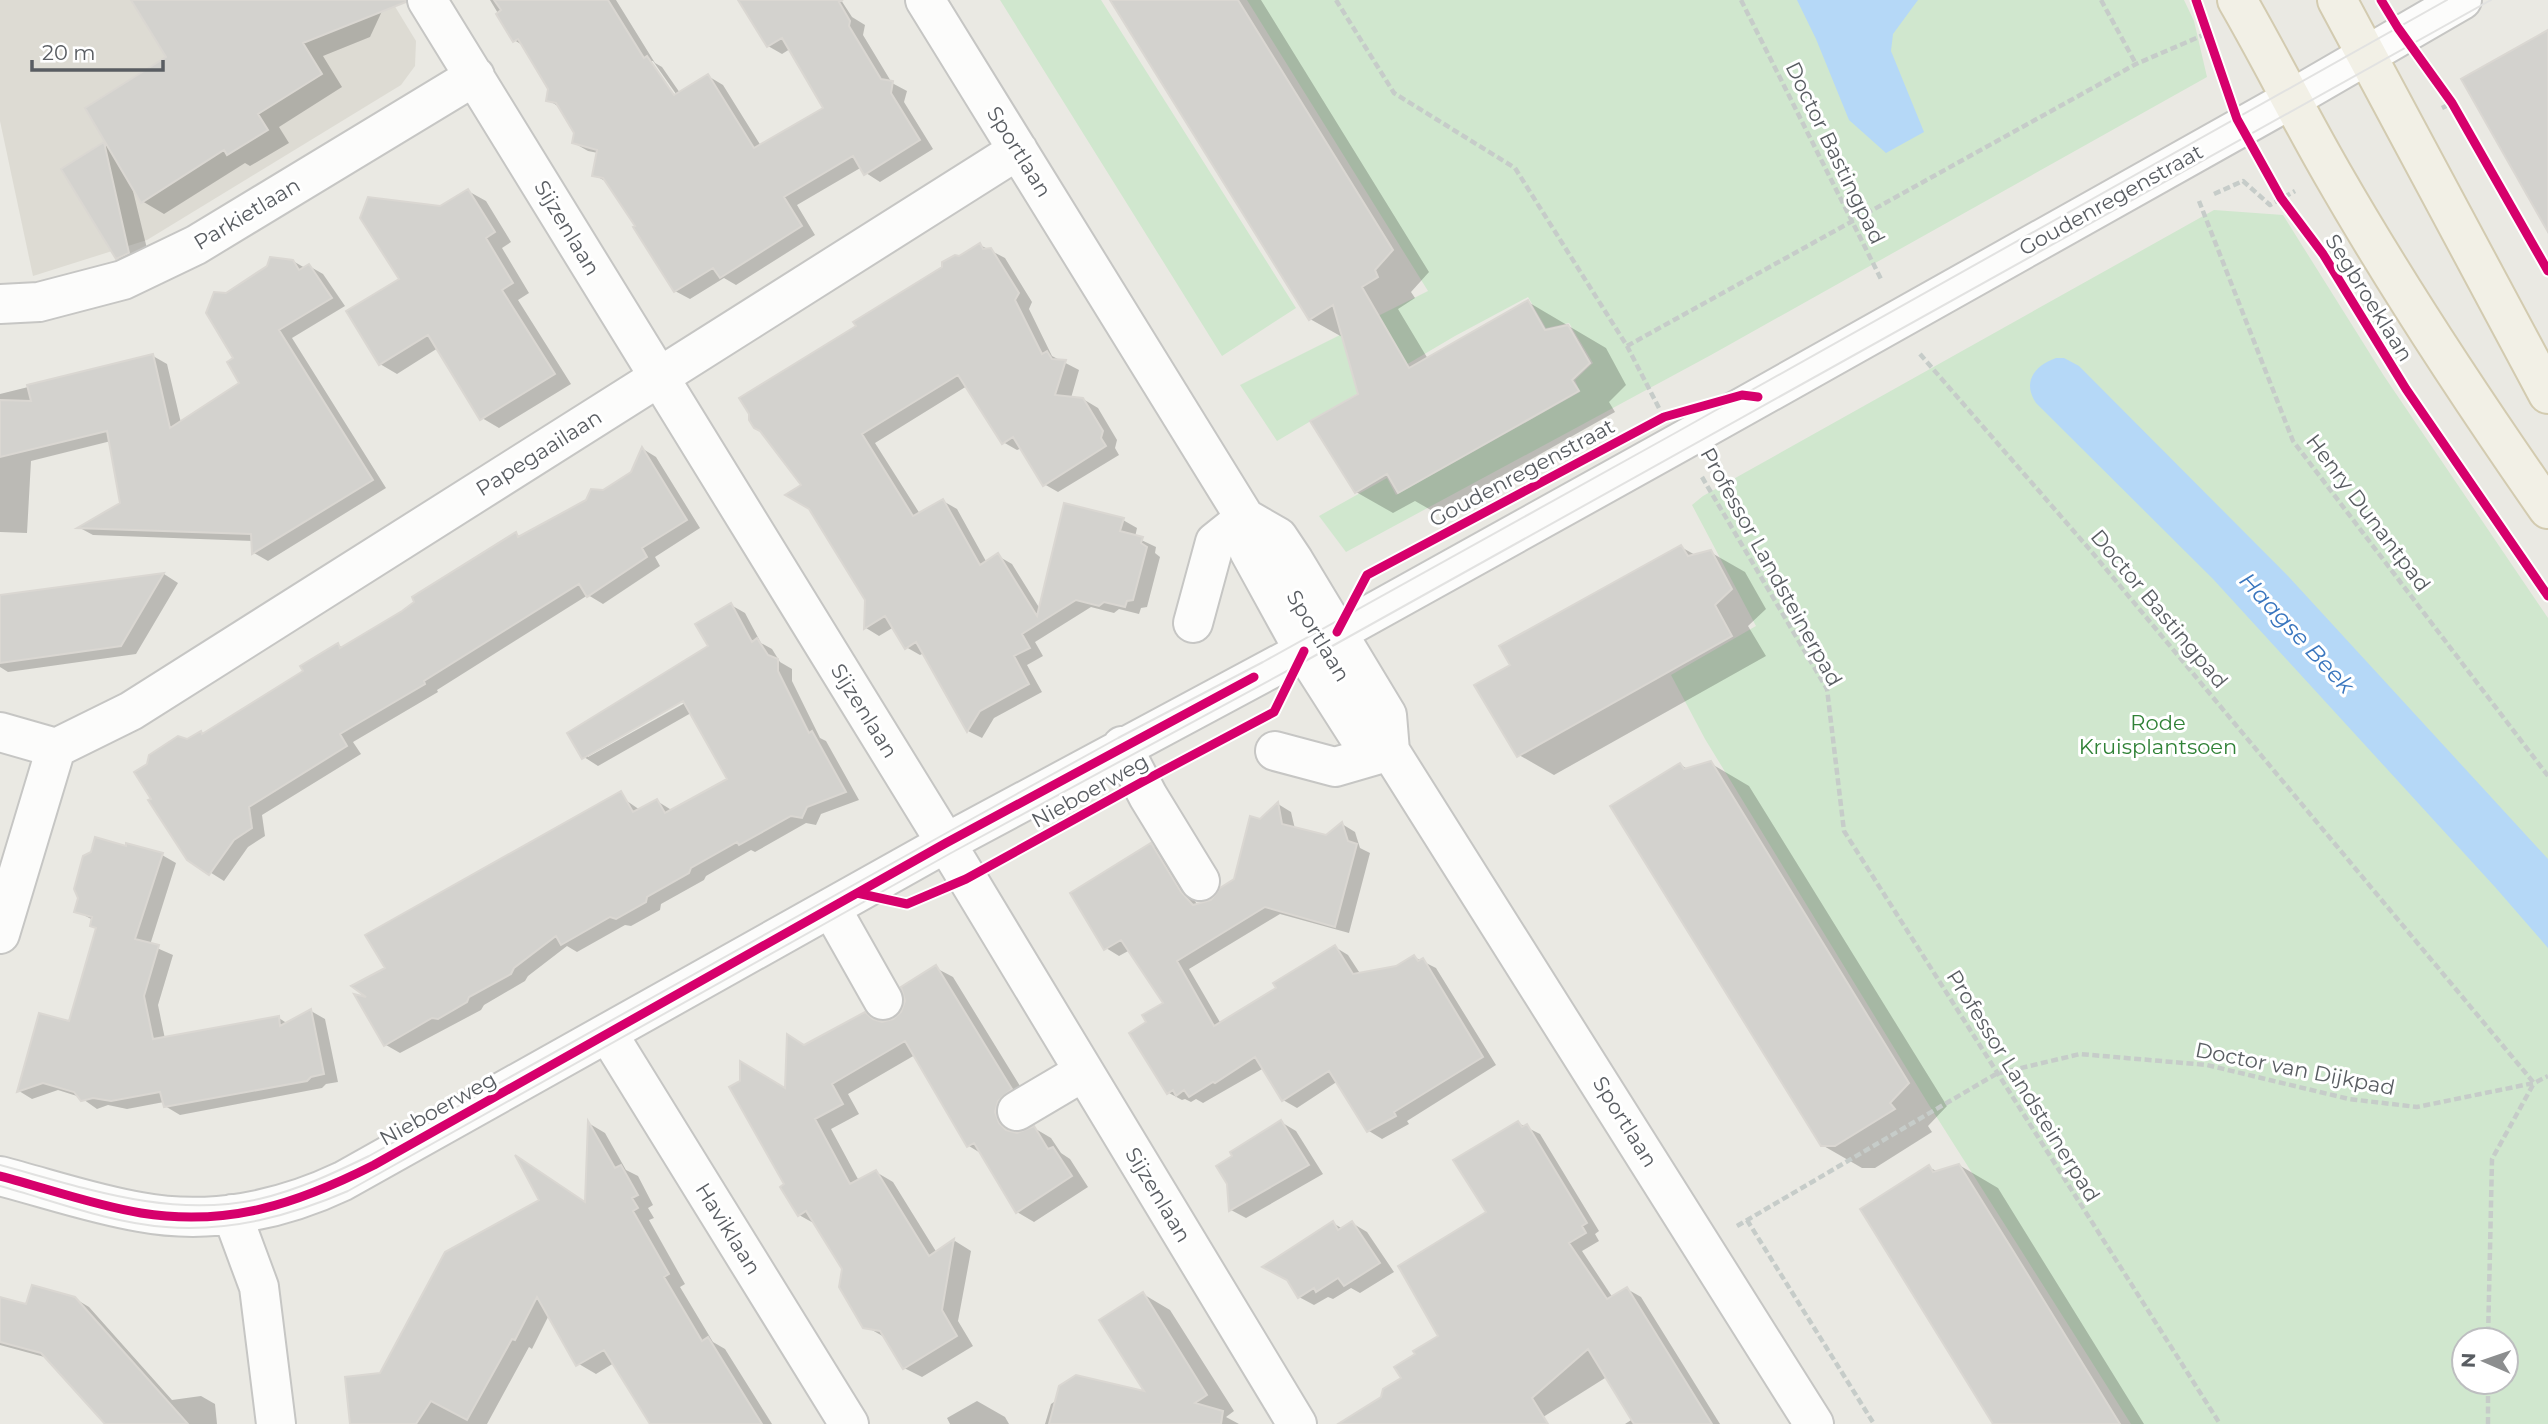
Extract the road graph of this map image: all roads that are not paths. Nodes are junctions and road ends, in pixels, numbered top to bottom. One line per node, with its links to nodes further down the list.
1 (427, 0): 7 (street, Sijzenlaan)
2 (925, 0): 9 (street, Sportlaan)
3 (2337, 0): 6 (main road)
4 (2462, 0): 6 (street, Goudenregenstraat)
5 (2241, 7): 8 (main road, Segbroeklaan)
6 (2367, 55): 8 (street, Goudenregenstraat); 12 (main road)
7 (475, 76): 10 (street, Parkietlaan); 11 (street, Sijzenlaan)
8 (2293, 98): 13 (main road, Segbroeklaan); 16 (street, Goudenregenstraat)
9 (1018, 150): 11 (street, Papegaailaan); 14 (street, Sportlaan)
10 (0, 304)
11 (659, 378): 20 (street, Papegaailaan); 23 (street, Sijzenlaan)
12 (2548, 394)
13 (2548, 509)
14 (1245, 518): 15 (street); 16 (street, Sportlaan); 17 (street, Sportlaan)
15 (1193, 622)
16 (1337, 632): 17 (street, Nieboerweg); 22 (street, Sportlaan)
17 (1304, 651): 19 (street, Nieboerweg); 22 (street, Sportlaan)
18 (0, 732): 20 (street)
19 (1122, 746): 23 (street, Nieboerweg); 24 (street)
20 (56, 748): 26 (street)
21 (1275, 751): 22 (street)
22 (1390, 751): 36 (street, Sportlaan)
23 (946, 844): 25 (street, Nieboerweg); 29 (street, Sijzenlaan)
24 (1200, 881)
25 (831, 908): 27 (street); 28 (street, Nieboerweg)
26 (0, 934)
27 (883, 1000)
28 (608, 1034): 32 (street, Nieboerweg); 34 (street, Haviklaan)
29 (1083, 1072): 30 (street); 35 (street, Sijzenlaan)
30 (1017, 1111)
31 (0, 1175): 32 (street, Nieboerweg)
32 (232, 1214): 33 (street)
33 (276, 1424)
34 (849, 1424)
35 (1297, 1424)
36 (1814, 1424)

